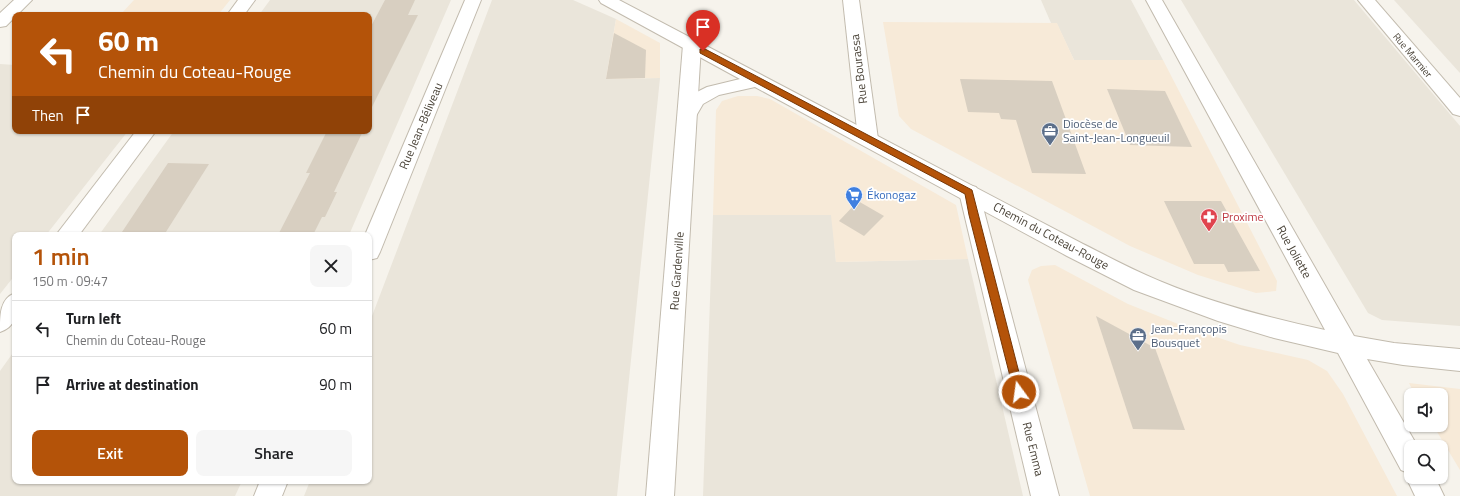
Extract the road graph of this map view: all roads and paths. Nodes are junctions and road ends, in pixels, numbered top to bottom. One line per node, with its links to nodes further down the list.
1 (24, 0): 9 (street)
2 (247, 0): 8 (street)
3 (473, 0): 18 (street, Rue Jean-Béliveau)
4 (607, 0): 10 (street, Chemin du Coteau-Rouge)
5 (851, 0): 15 (street, Rue Bourassa)
6 (1154, 0): 21 (street, Rue Joliette)
7 (1366, 0): 12 (street, Rue Marmier)
8 (237, 12)
9 (0, 22)
10 (692, 45): 11 (street, Chemin du Coteau-Rouge); 13 (street, Rue Gardenville)
11 (758, 80): 13 (street); 15 (street, Chemin du Coteau-Rouge)
12 (1460, 110)
13 (688, 112): 27 (street, Rue Gardenville)
14 (144, 134): 17 (street)
15 (868, 138): 16 (street, Chemin du Coteau-Rouge)
16 (969, 192): 21 (street, Chemin du Coteau-Rouge); 28 (street, Rue Emma)
17 (68, 232)
18 (372, 245)
19 (12, 306): 20 (street)
20 (0, 322)
21 (1345, 344): 22 (street, Chemin du Coteau-Rouge); 23 (street, Rue Joliette)
22 (1460, 360)
23 (1404, 449)
24 (273, 484): 26 (street)
25 (1424, 484): 29 (street)
26 (268, 496)
27 (660, 496)
28 (1045, 496)
29 (1430, 496)

